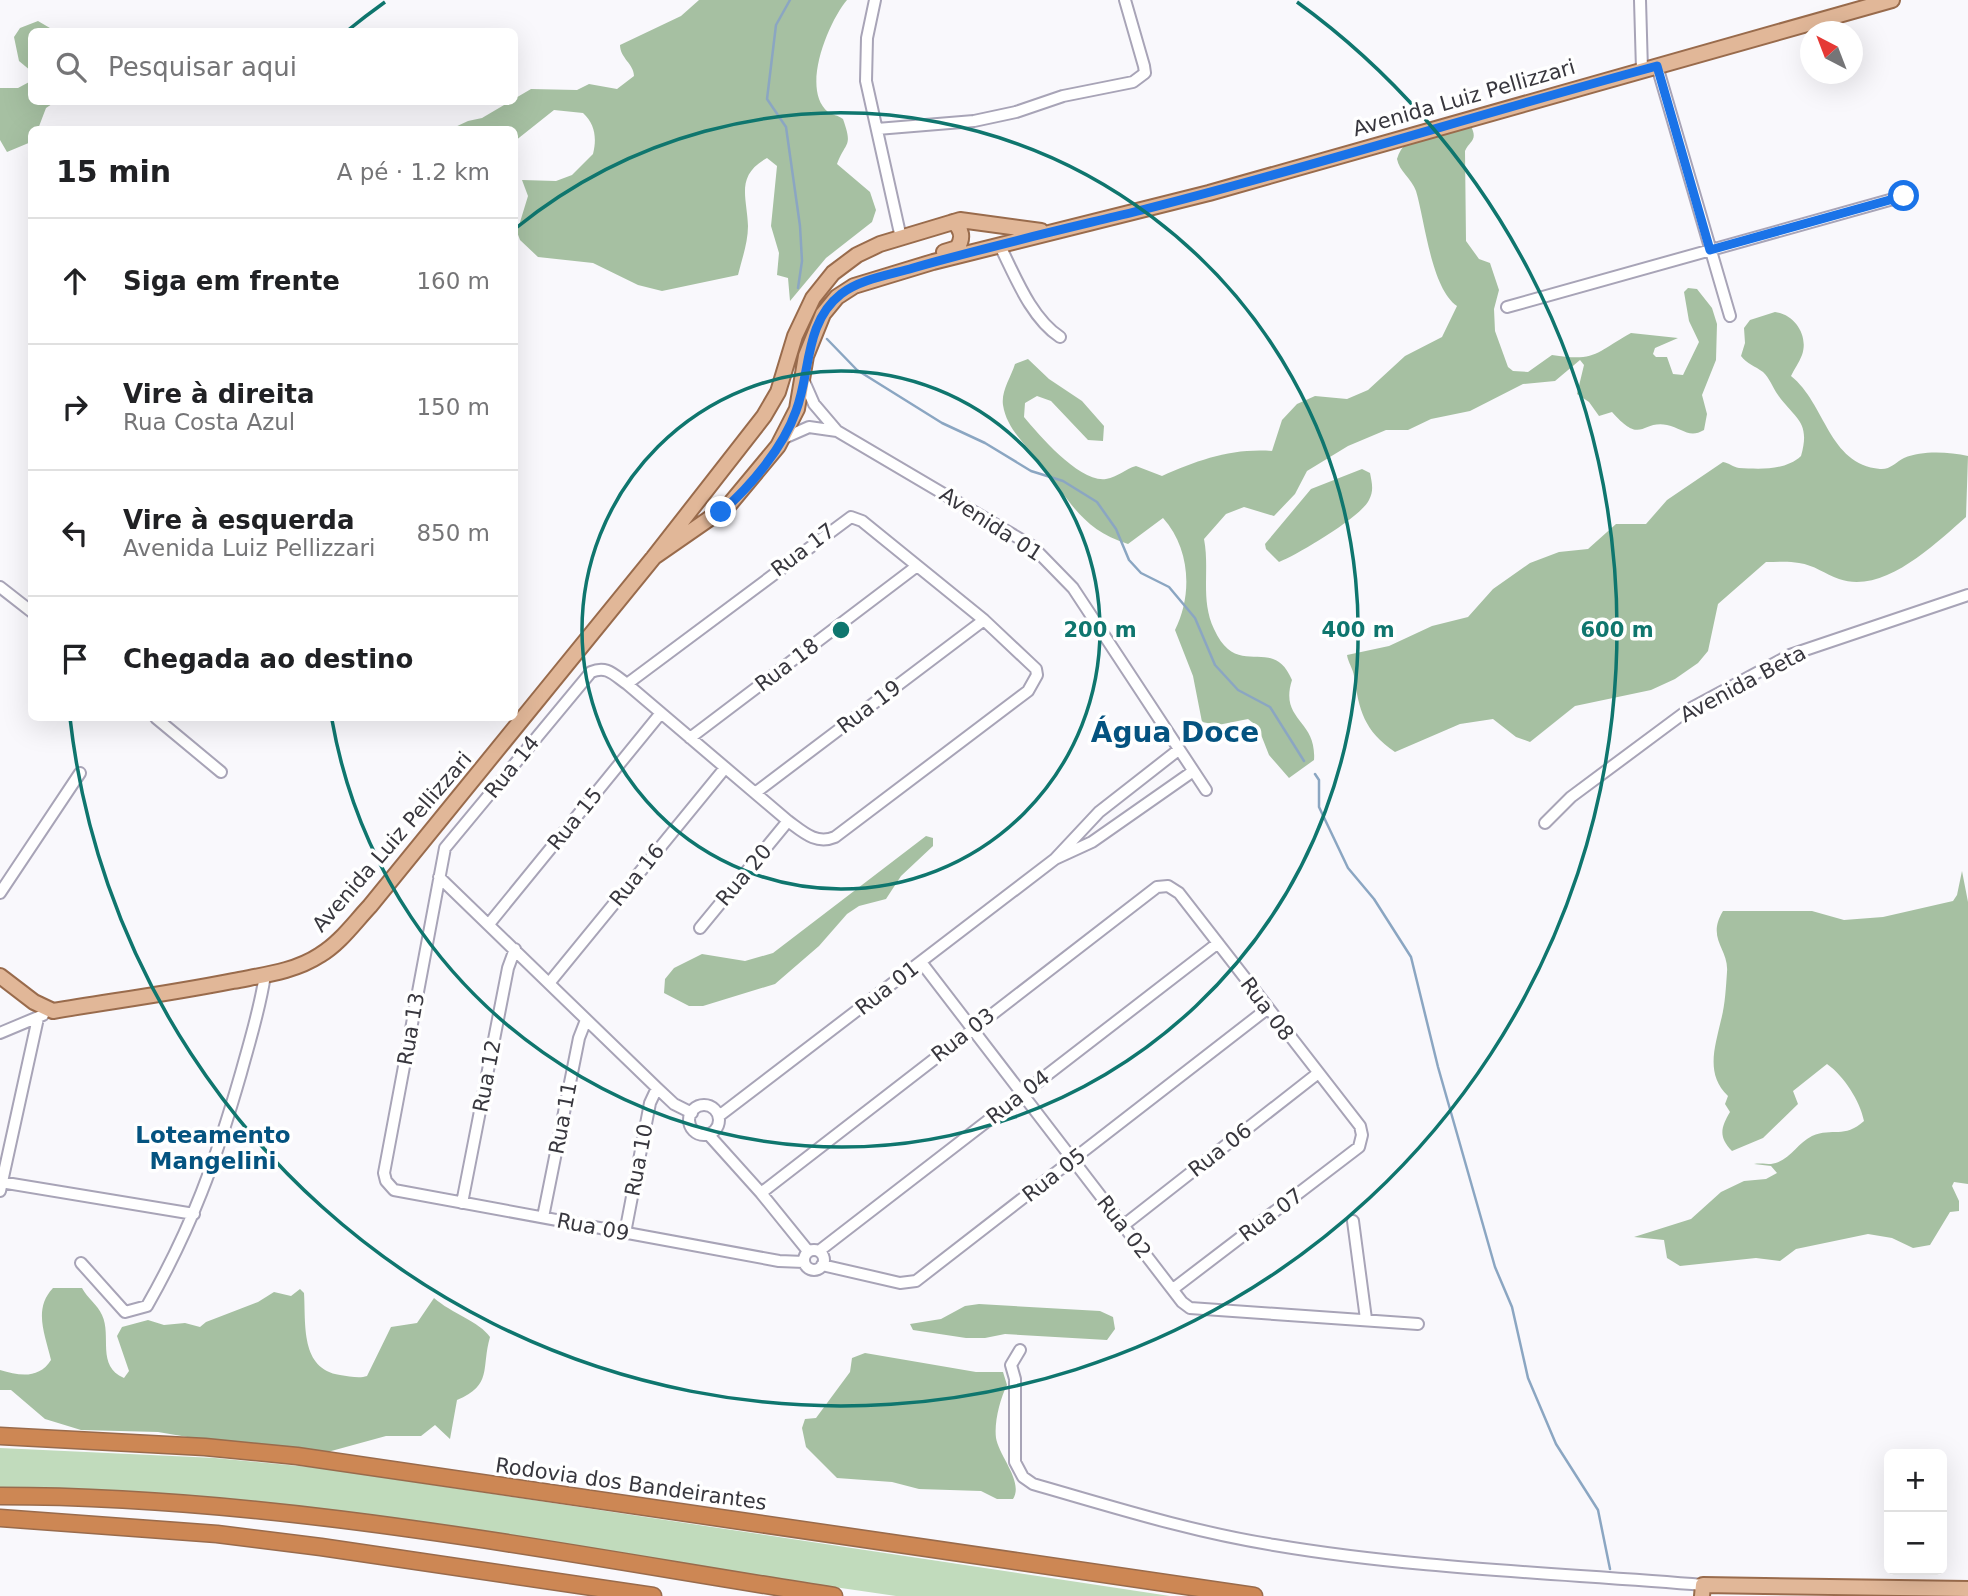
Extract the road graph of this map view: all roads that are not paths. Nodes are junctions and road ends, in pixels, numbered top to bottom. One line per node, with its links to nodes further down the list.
1 (875, 0): 7 (street)
2 (1125, 0): 7 (street)
3 (1640, 0): 6 (street)
4 (1892, 0): 5 (main road, Avenida Luiz Pellizzari)
5 (1657, 66): 6 (main road, Avenida Luiz Pellizzari); 13 (street)
6 (1642, 70): 10 (main road, Avenida Luiz Pellizzari)
7 (877, 129): 11 (street)
8 (1904, 196): 13 (street)
9 (953, 222): 10 (main road, Avenida Luiz Pellizzari); 11 (main road, Avenida Luiz Pellizzari); 14 (main road)
10 (1046, 233): 12 (main road, Avenida Luiz Pellizzari)
11 (901, 238): 21 (main road, Avenida Luiz Pellizzari)
12 (1000, 246): 14 (main road, Avenida Luiz Pellizzari); 17 (street)
13 (1710, 250): 15 (street); 16 (street)
14 (933, 262): 18 (main road, Avenida Luiz Pellizzari)
15 (1507, 307)
16 (1730, 316)
17 (1060, 337)
18 (803, 379): 19 (street, Avenida 01); 20 (main road, Avenida Luiz Pellizzari)
19 (837, 431): 20 (street, Avenida 01); 33 (street, Avenida 01)
20 (783, 438): 22 (main road, Avenida Luiz Pellizzari)
21 (703, 490): 22 (main road); 23 (main road, Avenida Luiz Pellizzari)
22 (721, 512): 23 (main road, Avenida Luiz Pellizzari)
23 (654, 557): 57 (main road, Avenida Luiz Pellizzari)
24 (917, 566): 28 (street, Rua 17); 29 (street, Rua 17); 32 (street, Rua 18)
25 (0, 587): 27 (street)
26 (1968, 595): 44 (street, Avenida Beta)
27 (28, 609)
28 (984, 620): 40 (street, Rua 19); 43 (street, Rua 17)
29 (627, 684): 30 (street); 49 (street, Rua 14)
30 (661, 713): 32 (street); 52 (street, Rua 15)
31 (160, 721): 35 (street)
32 (690, 738): 34 (street)
33 (1177, 751): 36 (street, Avenida 01); 38 (street)
34 (725, 768): 40 (street); 59 (street, Rua 16)
35 (221, 772)
36 (1192, 772): 39 (street, Avenida 01); 41 (street)
37 (80, 773): 51 (street)
38 (1129, 789): 41 (street); 42 (street)
39 (1206, 790)
40 (755, 793): 43 (street)
41 (1143, 807): 45 (street)
42 (1099, 812): 45 (street); 46 (street)
43 (788, 821): 53 (street, Rua 20)
44 (1545, 823)
45 (1114, 828): 47 (street)
46 (1080, 830): 47 (street); 48 (street)
47 (1092, 842): 48 (street)
48 (1055, 859): 56 (street, Rua 01)
49 (439, 877): 52 (street); 74 (street, Rua 13)
50 (1168, 886): 54 (street, Rua 08); 64 (street, Rua 03)
51 (0, 893)
52 (489, 924): 55 (street)
53 (700, 928)
54 (1218, 943): 60 (street, Rua 08); 68 (street, Rua 04)
55 (515, 950): 59 (street); 77 (street, Rua 12)
56 (921, 962): 64 (street, Rua 02); 70 (street, Rua 01)
57 (265, 975): 61 (main road, Avenida Luiz Pellizzari); 78 (street)
58 (0, 976): 61 (main road)
59 (550, 982): 63 (street)
60 (1267, 1009): 66 (street, Rua 08); 73 (street, Rua 05)
61 (53, 1010): 62 (street)
62 (38, 1018): 65 (street); 75 (street)
63 (586, 1020): 67 (street); 79 (street, Rua 11)
64 (971, 1029): 68 (street, Rua 02); 76 (street, Rua 03)
65 (0, 1033)
66 (1317, 1074): 72 (street, Rua 08); 81 (street, Rua 06)
67 (657, 1088): 69 (street); 82 (street, Rua 10)
68 (1020, 1095): 73 (street, Rua 02); 83 (street, Rua 04)
69 (692, 1113): 70 (street); 71 (street)
70 (719, 1116): 71 (street)
71 (708, 1134): 76 (street)
72 (1362, 1135): 86 (street, Rua 07)
73 (1072, 1161): 81 (street, Rua 02); 85 (street, Rua 05)
74 (386, 1181): 77 (street, Rua 09)
75 (1, 1185): 78 (street)
76 (761, 1192): 83 (street)
77 (462, 1203): 79 (street, Rua 09)
78 (194, 1214): 84 (street)
79 (543, 1217): 82 (street, Rua 09)
80 (1353, 1221): 87 (street)
81 (1124, 1225): 86 (street, Rua 02)
82 (625, 1233): 83 (street, Rua 09)
83 (810, 1255): 85 (street); 85 (street, Rua 05)
84 (81, 1263)
85 (822, 1265)
86 (1173, 1289): 87 (street, Rua 02)
87 (1366, 1319): 88 (street, Rua 02)
88 (1418, 1324)
89 (1020, 1350): 94 (street)
90 (0, 1436): 97 (highway, Rodovia dos Bandeirantes)
91 (0, 1496): 96 (highway)
92 (0, 1518): 95 (highway)
93 (1968, 1589): 94 (main road)
94 (1702, 1590)
95 (653, 1596)
96 (834, 1596)
97 (1254, 1596)

